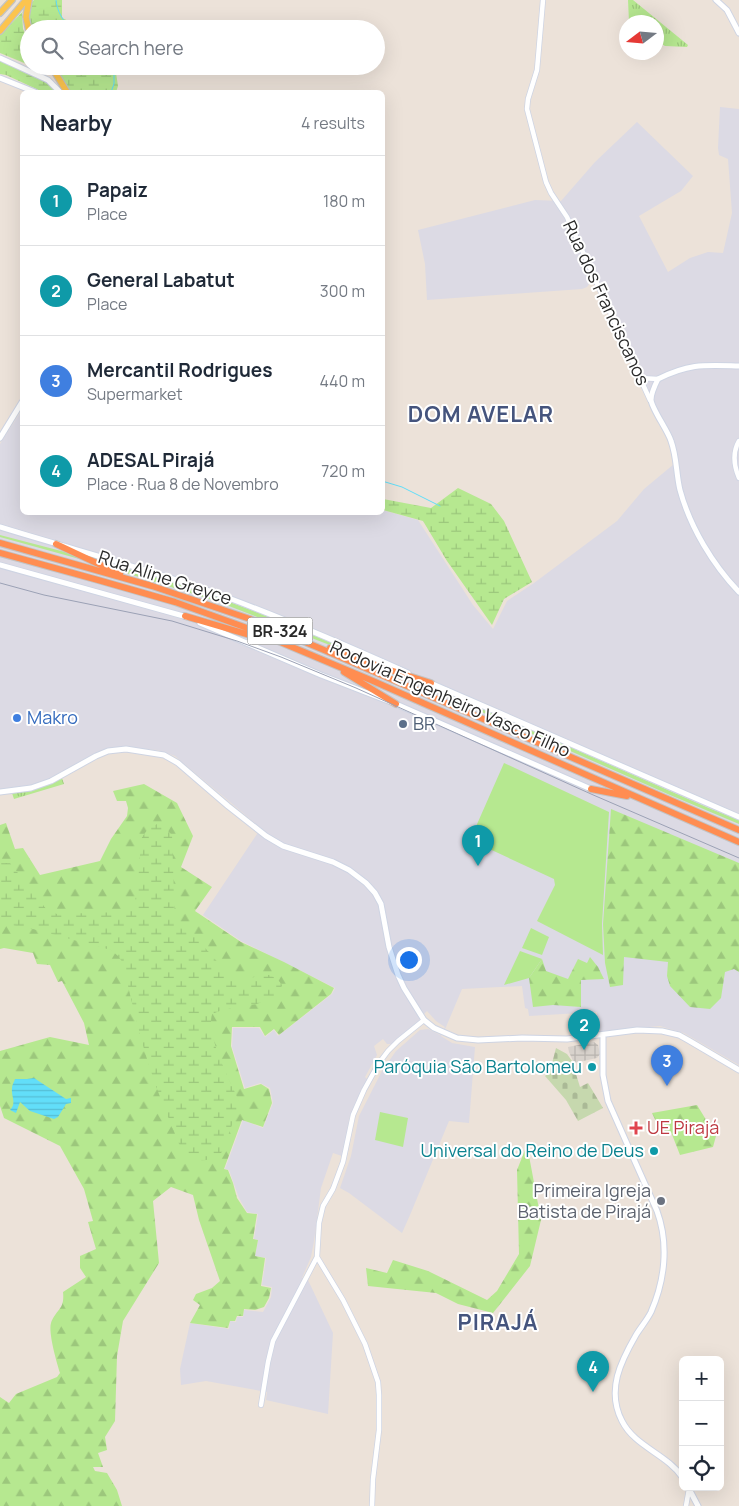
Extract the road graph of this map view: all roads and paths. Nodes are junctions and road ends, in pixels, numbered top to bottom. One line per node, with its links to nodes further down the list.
1 (12, 0): 6 (main road)
2 (26, 0): 8 (main road)
3 (29, 0): 7 (main road)
4 (544, 0): 21 (street, Rua dos Franciscanos)
5 (716, 0): 9 (main road)
6 (0, 13)
7 (26, 20)
8 (0, 31)
9 (739, 33)
10 (0, 58): 11 (main road)
11 (20, 66)
12 (39, 75): 17 (main road)
13 (41, 75): 18 (main road)
14 (56, 75): 19 (main road)
15 (2, 78): 16 (main road)
16 (30, 90)
17 (58, 90)
18 (64, 90)
19 (65, 90)
20 (739, 366): 22 (main road)
21 (640, 378): 22 (street); 23 (street, Rua dos Franciscanos)
22 (658, 378): 23 (main road)
23 (651, 402): 34 (main road, Rua dos Franciscanos)
24 (20, 405): 25 (main road)
25 (0, 438)
26 (739, 441): 27 (street)
27 (739, 478)
28 (0, 527): 30 (main road, Rua Aline Greyce)
29 (0, 543): 33 (highway, Rodovia Engenheiro Vasco Filho / BR-324)
30 (56, 544): 33 (highway); 39 (main road, Rua Aline Greyce)
31 (0, 553): 37 (highway, Rodovia Engenheiro Vasco Filho / BR-324)
32 (0, 565): 35 (main road)
33 (137, 582): 36 (highway, Rodovia Engenheiro Vasco Filho / BR-324)
34 (739, 592)
35 (185, 616): 37 (highway); 40 (main road)
36 (290, 635): 39 (highway); 45 (highway, Rodovia Engenheiro Vasco Filho / BR-324)
37 (292, 647): 38 (highway, Rodovia Engenheiro Vasco Filho / BR-324)
38 (326, 661): 40 (highway); 43 (highway, Rodovia Engenheiro Vasco Filho / BR-324)
39 (431, 683): 44 (main road, Rua Aline Greyce)
40 (396, 704): 41 (main road)
41 (591, 788): 43 (highway)
42 (0, 792): 47 (main road)
43 (643, 800): 46 (highway, Rodovia Engenheiro Vasco Filho / BR-324)
44 (739, 817)
45 (739, 830)
46 (739, 842)
47 (424, 1020): 48 (main road); 50 (street)
48 (603, 1036): 49 (main road); 52 (main road)
49 (739, 1070)
50 (317, 1256): 51 (street); 55 (street)
51 (261, 1405)
52 (679, 1473)
53 (688, 1491): 56 (street)
54 (690, 1491): 57 (main road)
55 (372, 1506)
56 (686, 1506)
57 (698, 1506)

